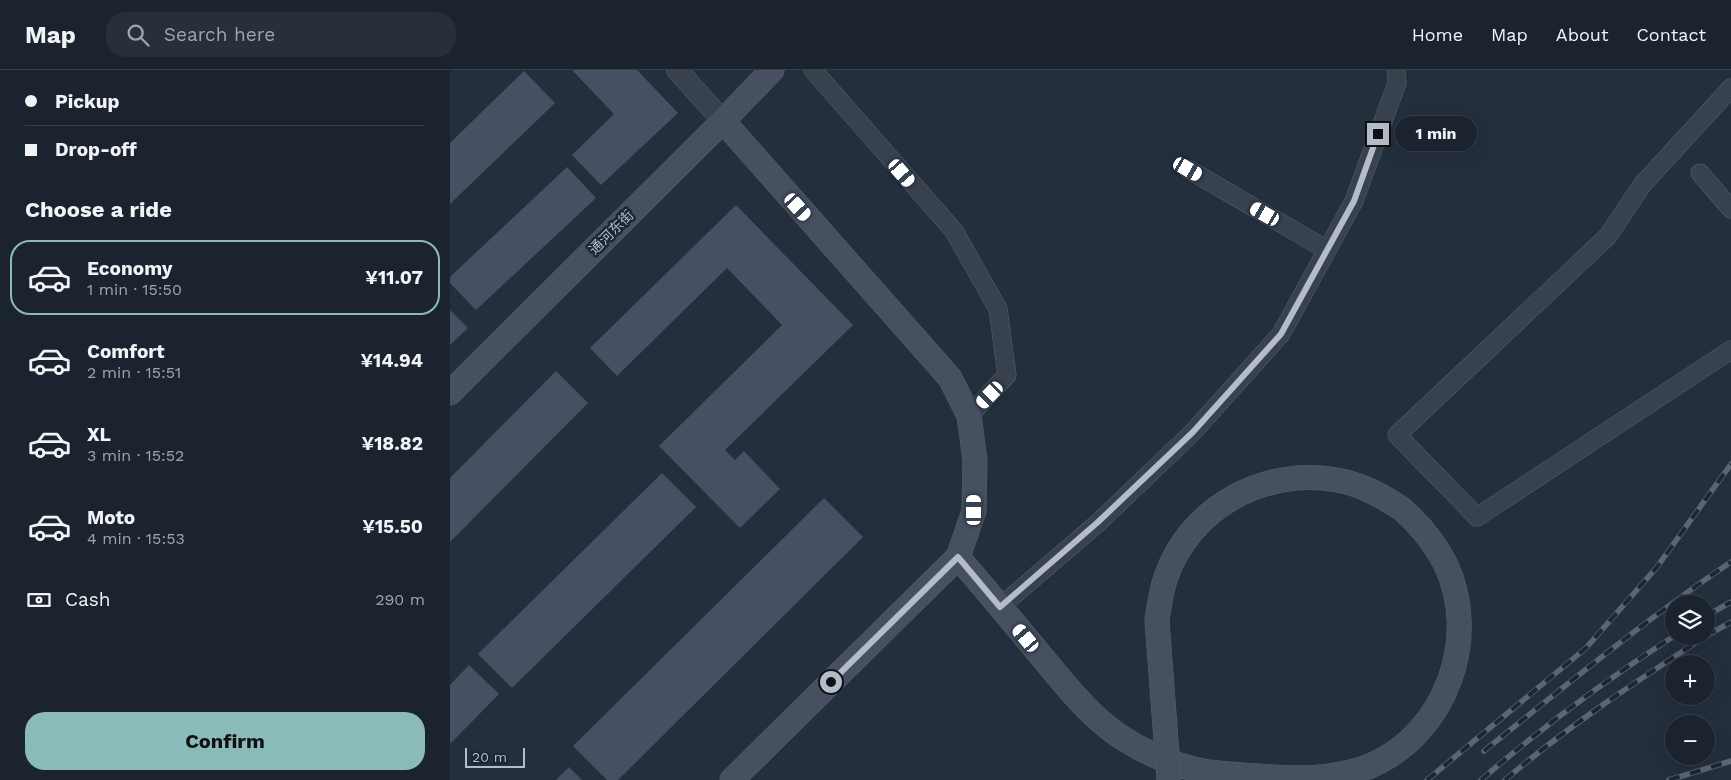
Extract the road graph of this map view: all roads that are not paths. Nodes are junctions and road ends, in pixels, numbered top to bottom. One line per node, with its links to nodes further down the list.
1 (676, 70): 6 (street)
2 (772, 70): 6 (main road, 通河东街)
3 (813, 70): 13 (street)
4 (1396, 70): 10 (street)
5 (1731, 88): 11 (street)
6 (723, 121): 12 (main road, 通河东街); 13 (main road)
7 (1188, 169): 10 (street)
8 (1700, 173): 9 (street)
9 (1731, 209)
10 (1327, 250): 15 (street)
11 (1731, 350)
12 (450, 393)
13 (969, 416): 14 (main road)
14 (958, 557): 15 (main road); 16 (main road)
15 (1000, 607): 17 (main road, bridge)
16 (732, 780)
17 (1169, 780)

